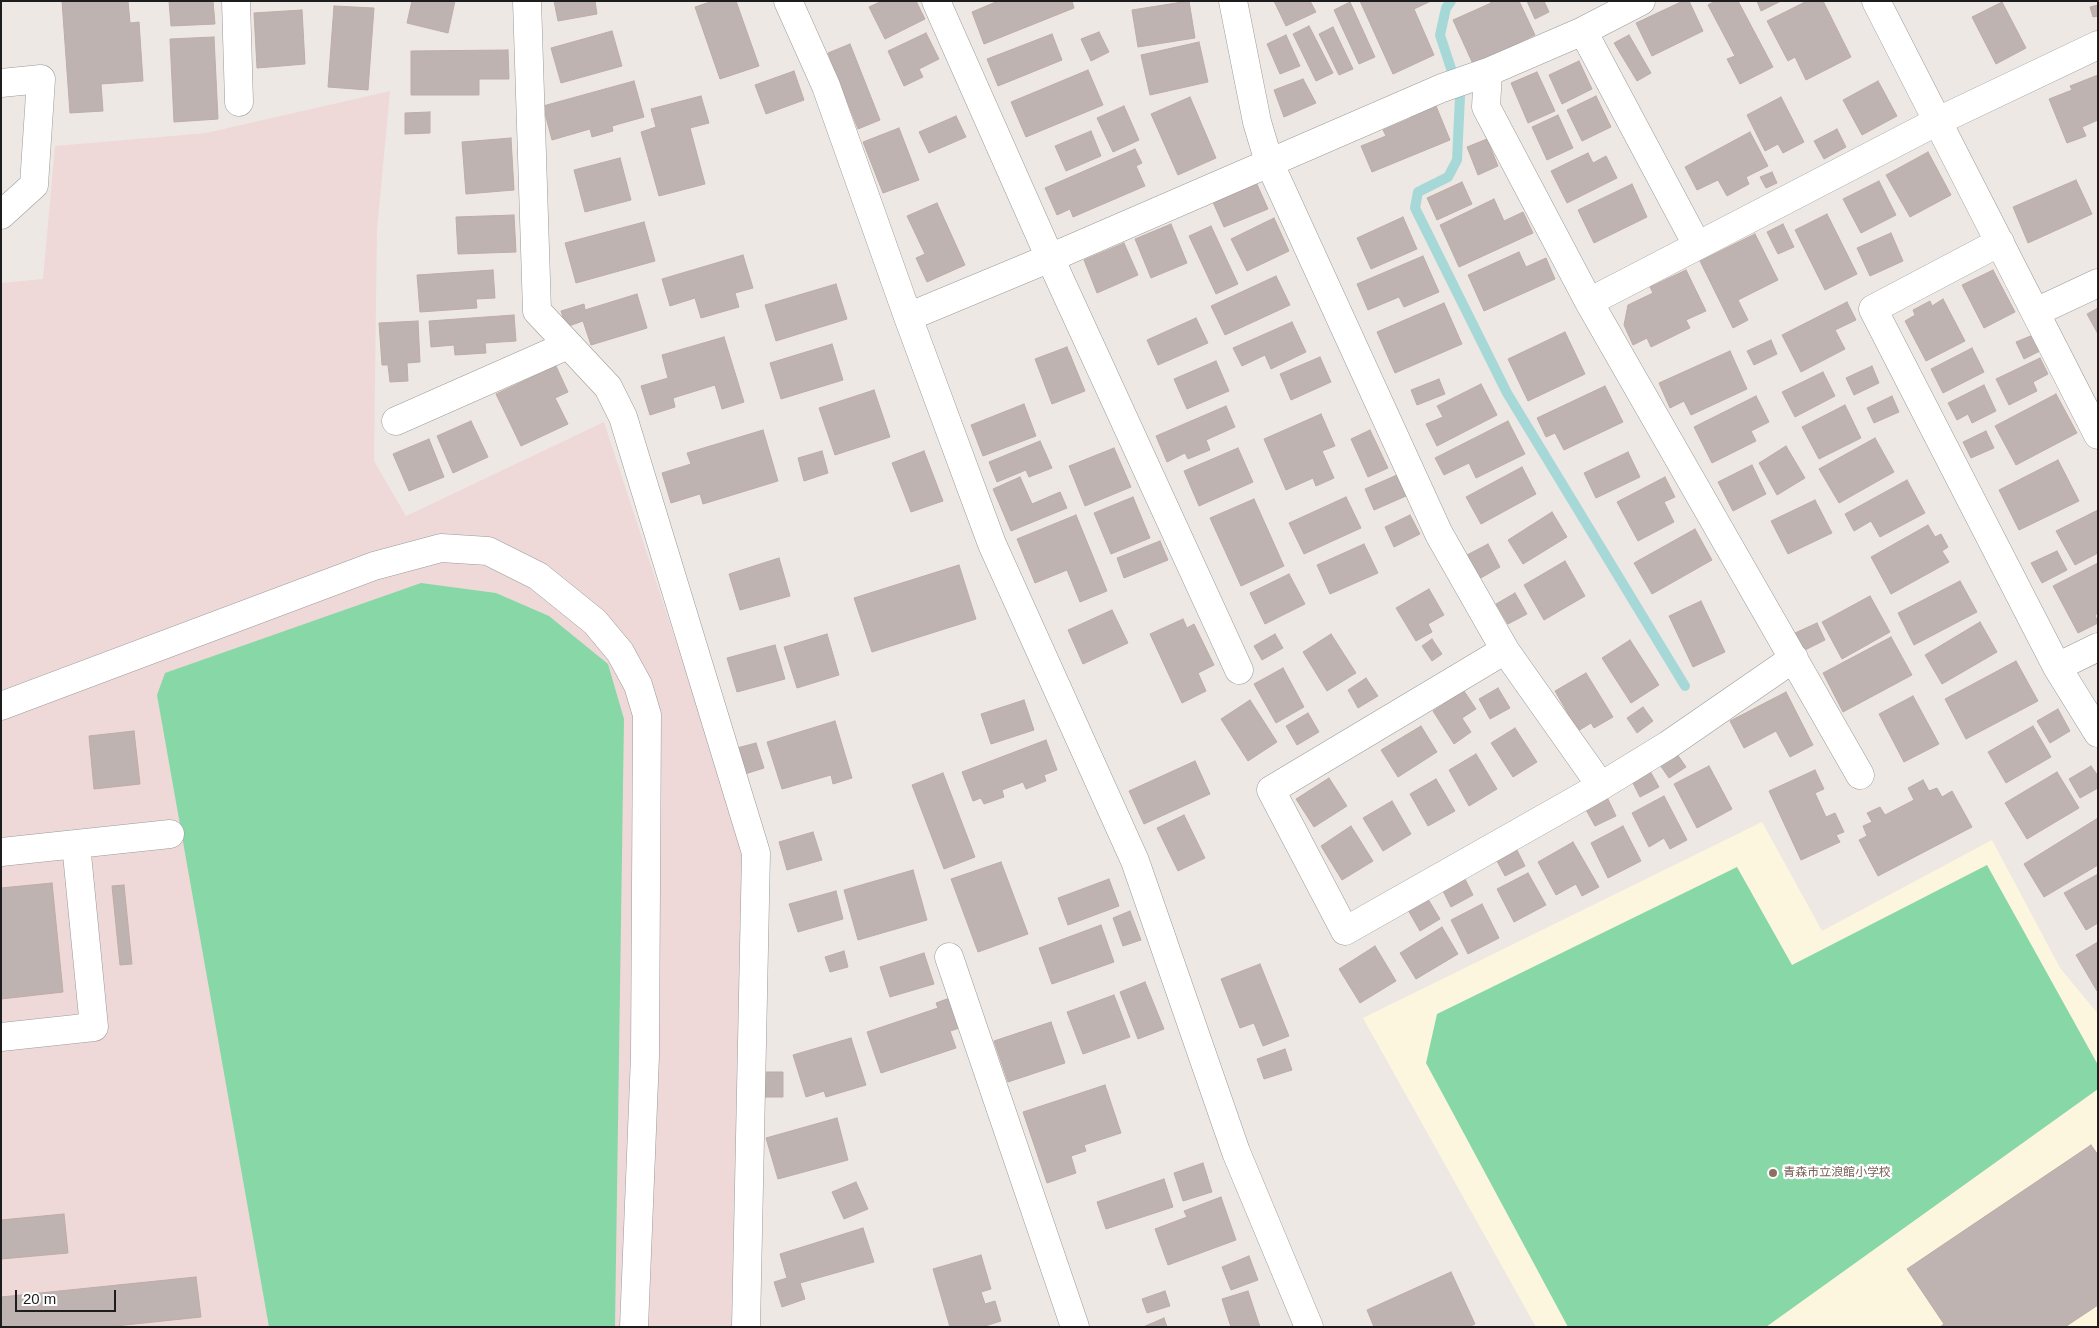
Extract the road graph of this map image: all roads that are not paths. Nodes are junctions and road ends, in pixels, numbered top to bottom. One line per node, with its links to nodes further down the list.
1 (236, 1): 12 (street)
2 (527, 1): 23 (street)
3 (788, 1): 22 (street)
4 (936, 1): 18 (street)
5 (1232, 1): 14 (street)
6 (1642, 1): 8 (street)
7 (1876, 1): 13 (street)
8 (1583, 31): 10 (street); 17 (street)
9 (2098, 45): 13 (street)
10 (1480, 75): 14 (street); 20 (street)
11 (1, 83): 15 (street)
12 (239, 102)
13 (1936, 122): 16 (street); 17 (street)
14 (1269, 162): 18 (street); 27 (street)
15 (1, 215)
16 (2000, 242): 21 (street); 29 (street)
17 (1697, 245): 20 (street)
18 (1050, 258): 22 (street); 30 (street)
19 (2098, 282): 21 (street)
20 (1589, 302): 28 (street)
21 (2036, 312): 25 (street)
22 (908, 317): 43 (street)
23 (568, 344): 24 (street); 41 (street)
24 (396, 420)
25 (2098, 435)
26 (2098, 647): 29 (street)
27 (1505, 650): 34 (street); 34 (street)
28 (1794, 658): 33 (street); 34 (street)
29 (2057, 666): 32 (street)
30 (1239, 670)
31 (1, 706): 40 (street)
32 (2098, 733)
33 (1860, 775)
34 (1601, 786)
35 (170, 834): 36 (street)
36 (76, 844): 37 (street); 39 (street)
37 (1, 852)
38 (948, 957): 42 (street)
39 (1, 1037)
40 (634, 1327)
41 (746, 1327)
42 (1075, 1327)
43 (1309, 1327)

